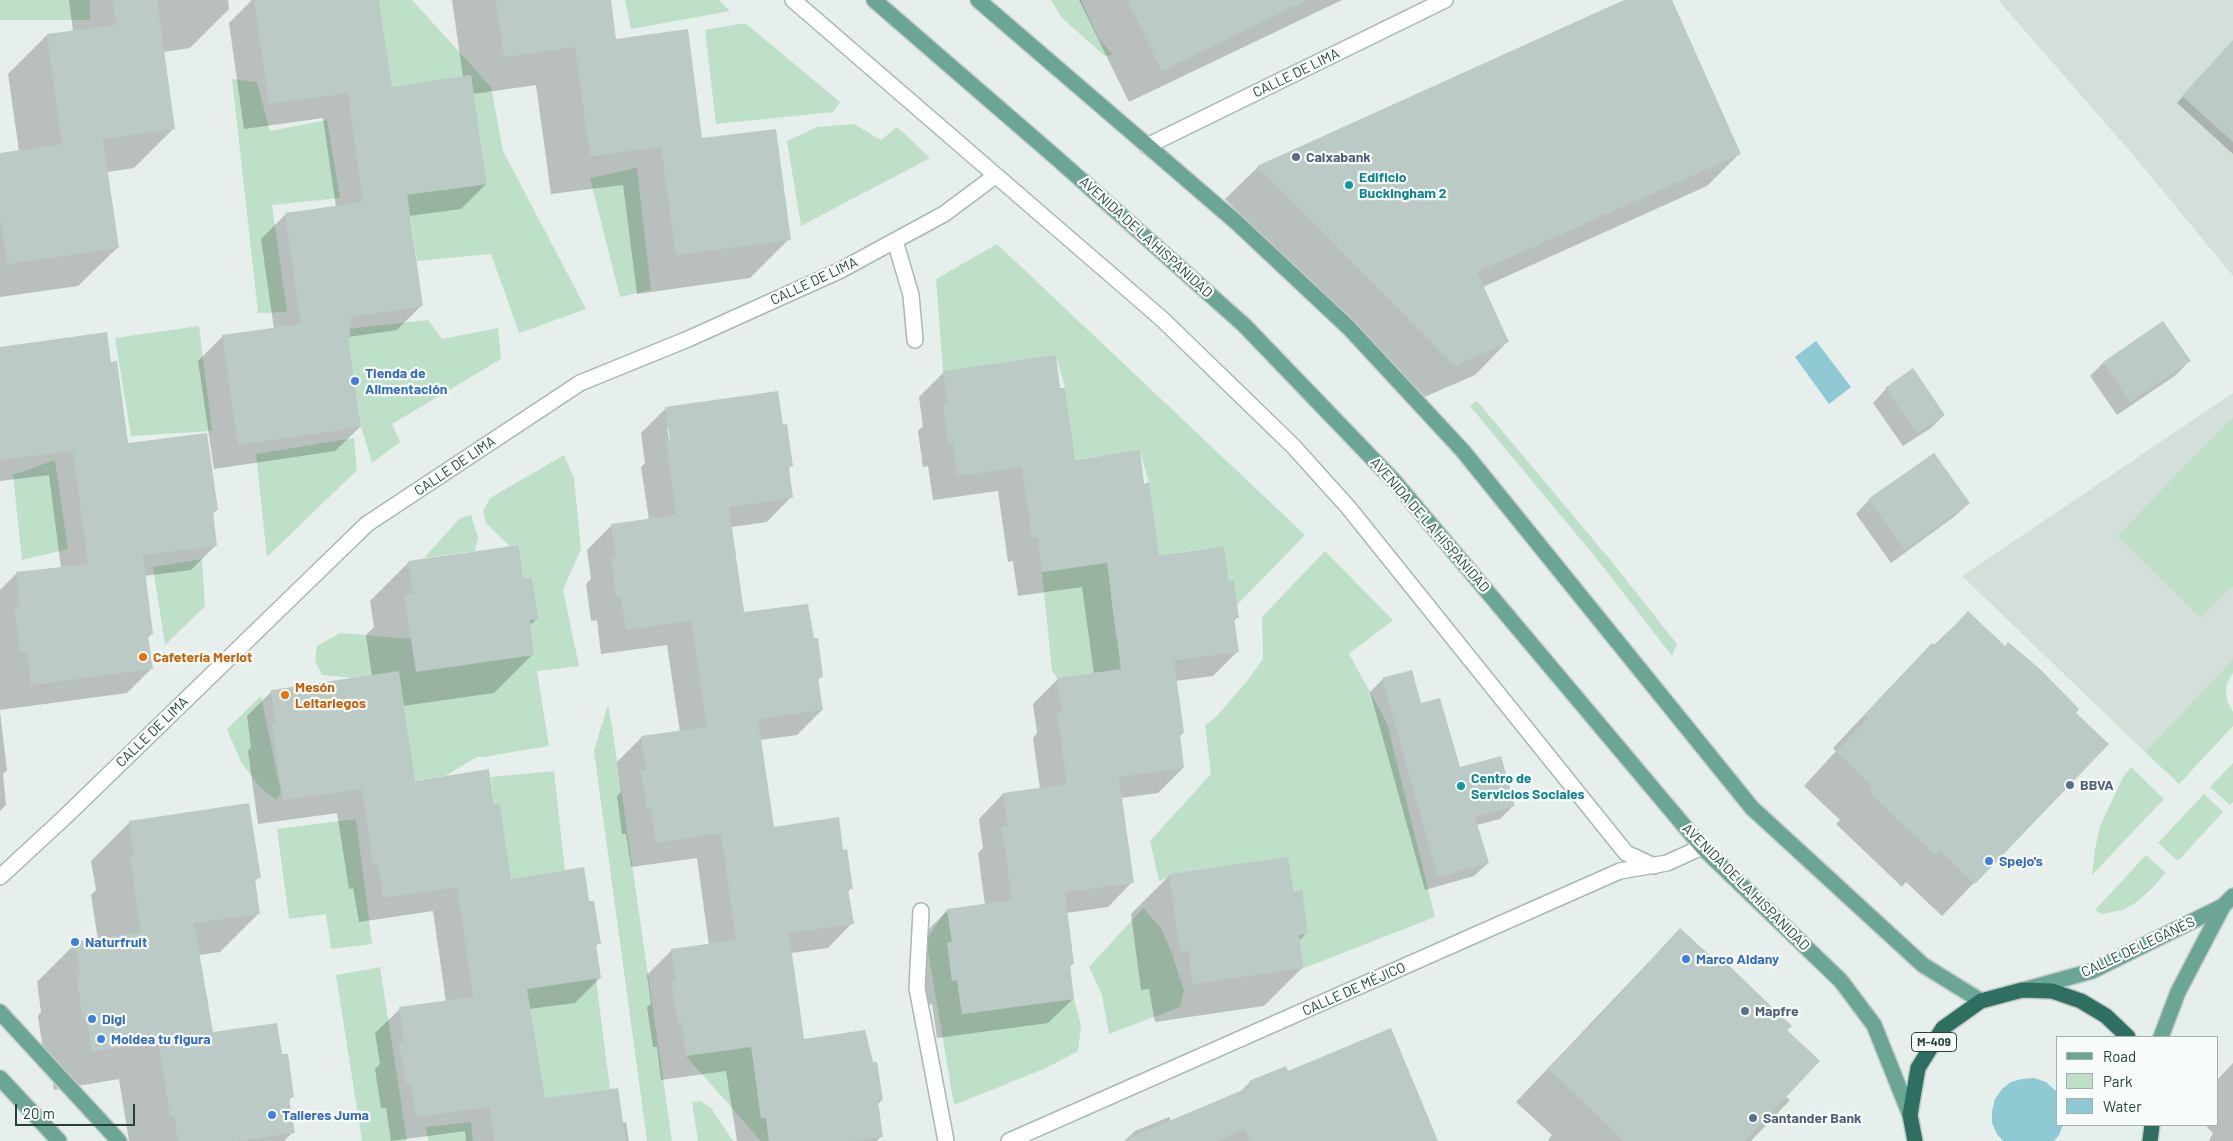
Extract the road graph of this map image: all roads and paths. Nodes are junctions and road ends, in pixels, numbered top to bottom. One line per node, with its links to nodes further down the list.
1 (793, 0): 6 (street)
2 (874, 0): 9 (main road, AVENIDA DE LA HISPANIDAD)
3 (978, 0): 5 (main road)
4 (1445, 0): 5 (street, CALLE DE LIMA)
5 (1147, 146): 15 (main road)
6 (995, 176): 7 (street, CALLE DE LIMA); 10 (street)
7 (895, 241): 8 (street); 11 (street, CALLE DE LIMA)
8 (915, 340)
9 (1702, 847): 10 (street, CALLE DE MÉJICO); 20 (main road, AVENIDA DE LA HISPANIDAD)
10 (1654, 866): 24 (street, CALLE DE MÉJICO)
11 (0, 877)
12 (2228, 901): 14 (main road, CALLE DE LEGANÉS); 18 (main road, CALLE DE LEGANÉS)
13 (921, 911): 23 (street)
14 (2022, 990): 15 (highway, M-409); 17 (highway, M-409)
15 (1981, 1001): 20 (highway, M-409)
16 (0, 1012): 22 (main road)
17 (2127, 1036)
18 (2161, 1036)
19 (0, 1078): 21 (main road)
20 (1910, 1115): 25 (highway, M-409)
21 (59, 1141)
22 (120, 1141)
23 (946, 1141)
24 (1009, 1141)
25 (1915, 1141)

